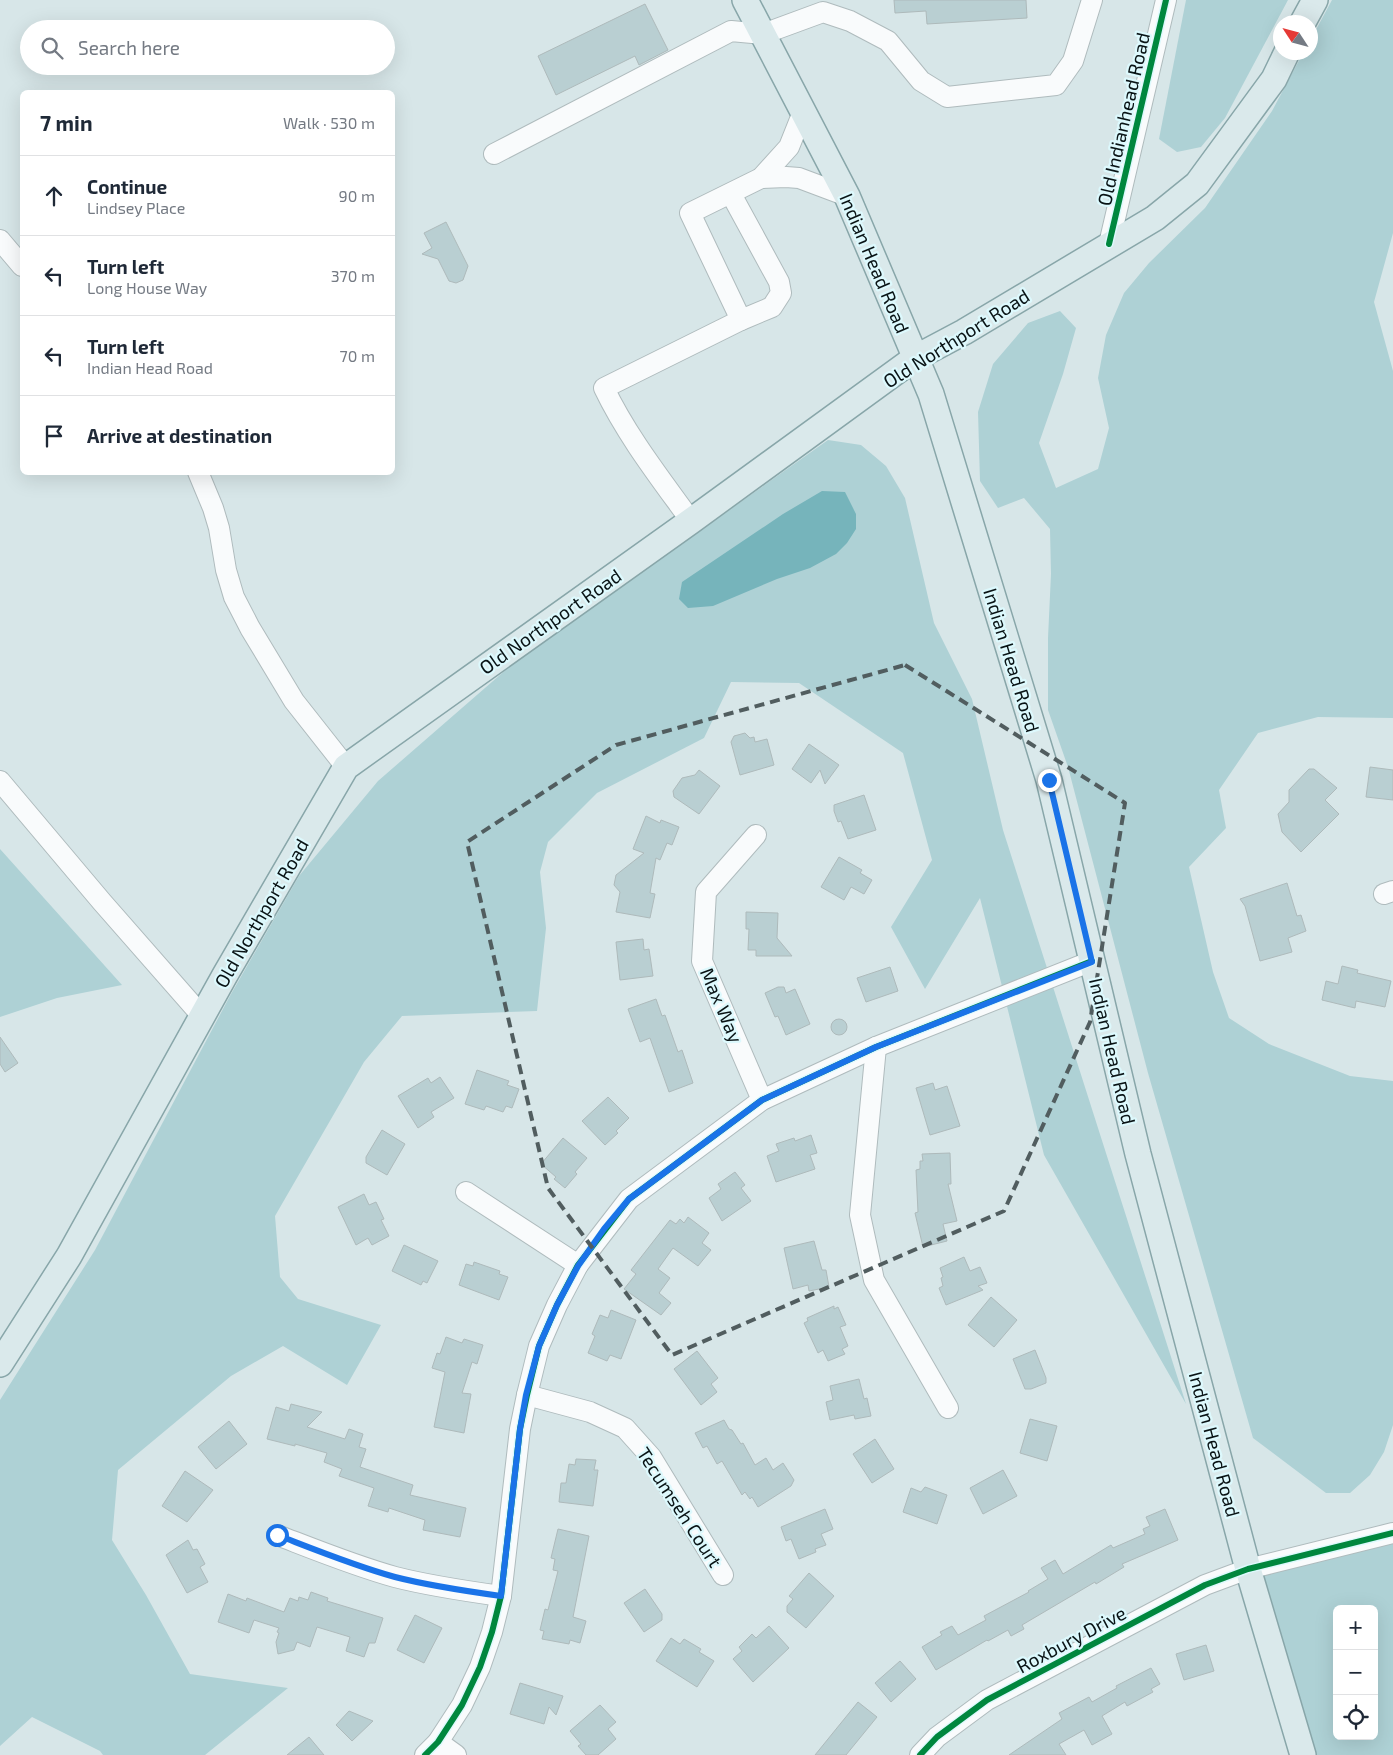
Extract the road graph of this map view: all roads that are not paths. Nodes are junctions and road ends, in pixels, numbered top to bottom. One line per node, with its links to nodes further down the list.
1 (745, 0): 7 (main road, Indian Head Road)
2 (1092, 0): 5 (street)
3 (1166, 0): 15 (street, Old Indianhead Road)
4 (1315, 0): 6 (main road)
5 (826, 6): 7 (street)
6 (1307, 15)
7 (763, 34): 9 (main road, Indian Head Road); 10 (street)
8 (1283, 60): 15 (main road, Old Northport Road)
9 (803, 112): 11 (street); 13 (main road, Indian Head Road)
10 (494, 154)
11 (761, 178): 12 (street); 13 (street)
12 (731, 194): 17 (street); 17 (street)
13 (847, 196): 18 (main road, Indian Head Road)
14 (0, 240): 16 (street)
15 (1109, 244): 18 (main road, Old Northport Road)
16 (20, 264)
17 (741, 320): 20 (street)
18 (915, 358): 20 (main road, Old Northport Road); 24 (main road, Indian Head Road)
19 (199, 475): 21 (street)
20 (691, 521): 21 (main road, Old Northport Road)
21 (346, 767): 25 (main road, Old Northport Road)
22 (0, 781): 25 (street)
23 (756, 835): 27 (street, Max Way)
24 (1092, 962): 26 (street); 35 (main road, Indian Head Road)
25 (202, 1016): 30 (main road, Old Northport Road)
26 (876, 1047): 27 (street); 32 (street)
27 (762, 1100): 29 (street)
28 (466, 1192): 29 (street)
29 (578, 1266): 31 (street)
30 (0, 1364)
31 (526, 1395): 36 (street, Tecumseh Court); 37 (street)
32 (948, 1408)
33 (1393, 1534): 35 (street, Roxbury Drive)
34 (277, 1535): 37 (street)
35 (1248, 1569): 40 (street, Roxbury Drive); 41 (main road, Indian Head Road)
36 (723, 1575)
37 (501, 1596): 38 (street)
38 (432, 1748): 39 (street)
39 (456, 1755)
40 (920, 1755)
41 (1303, 1755)

